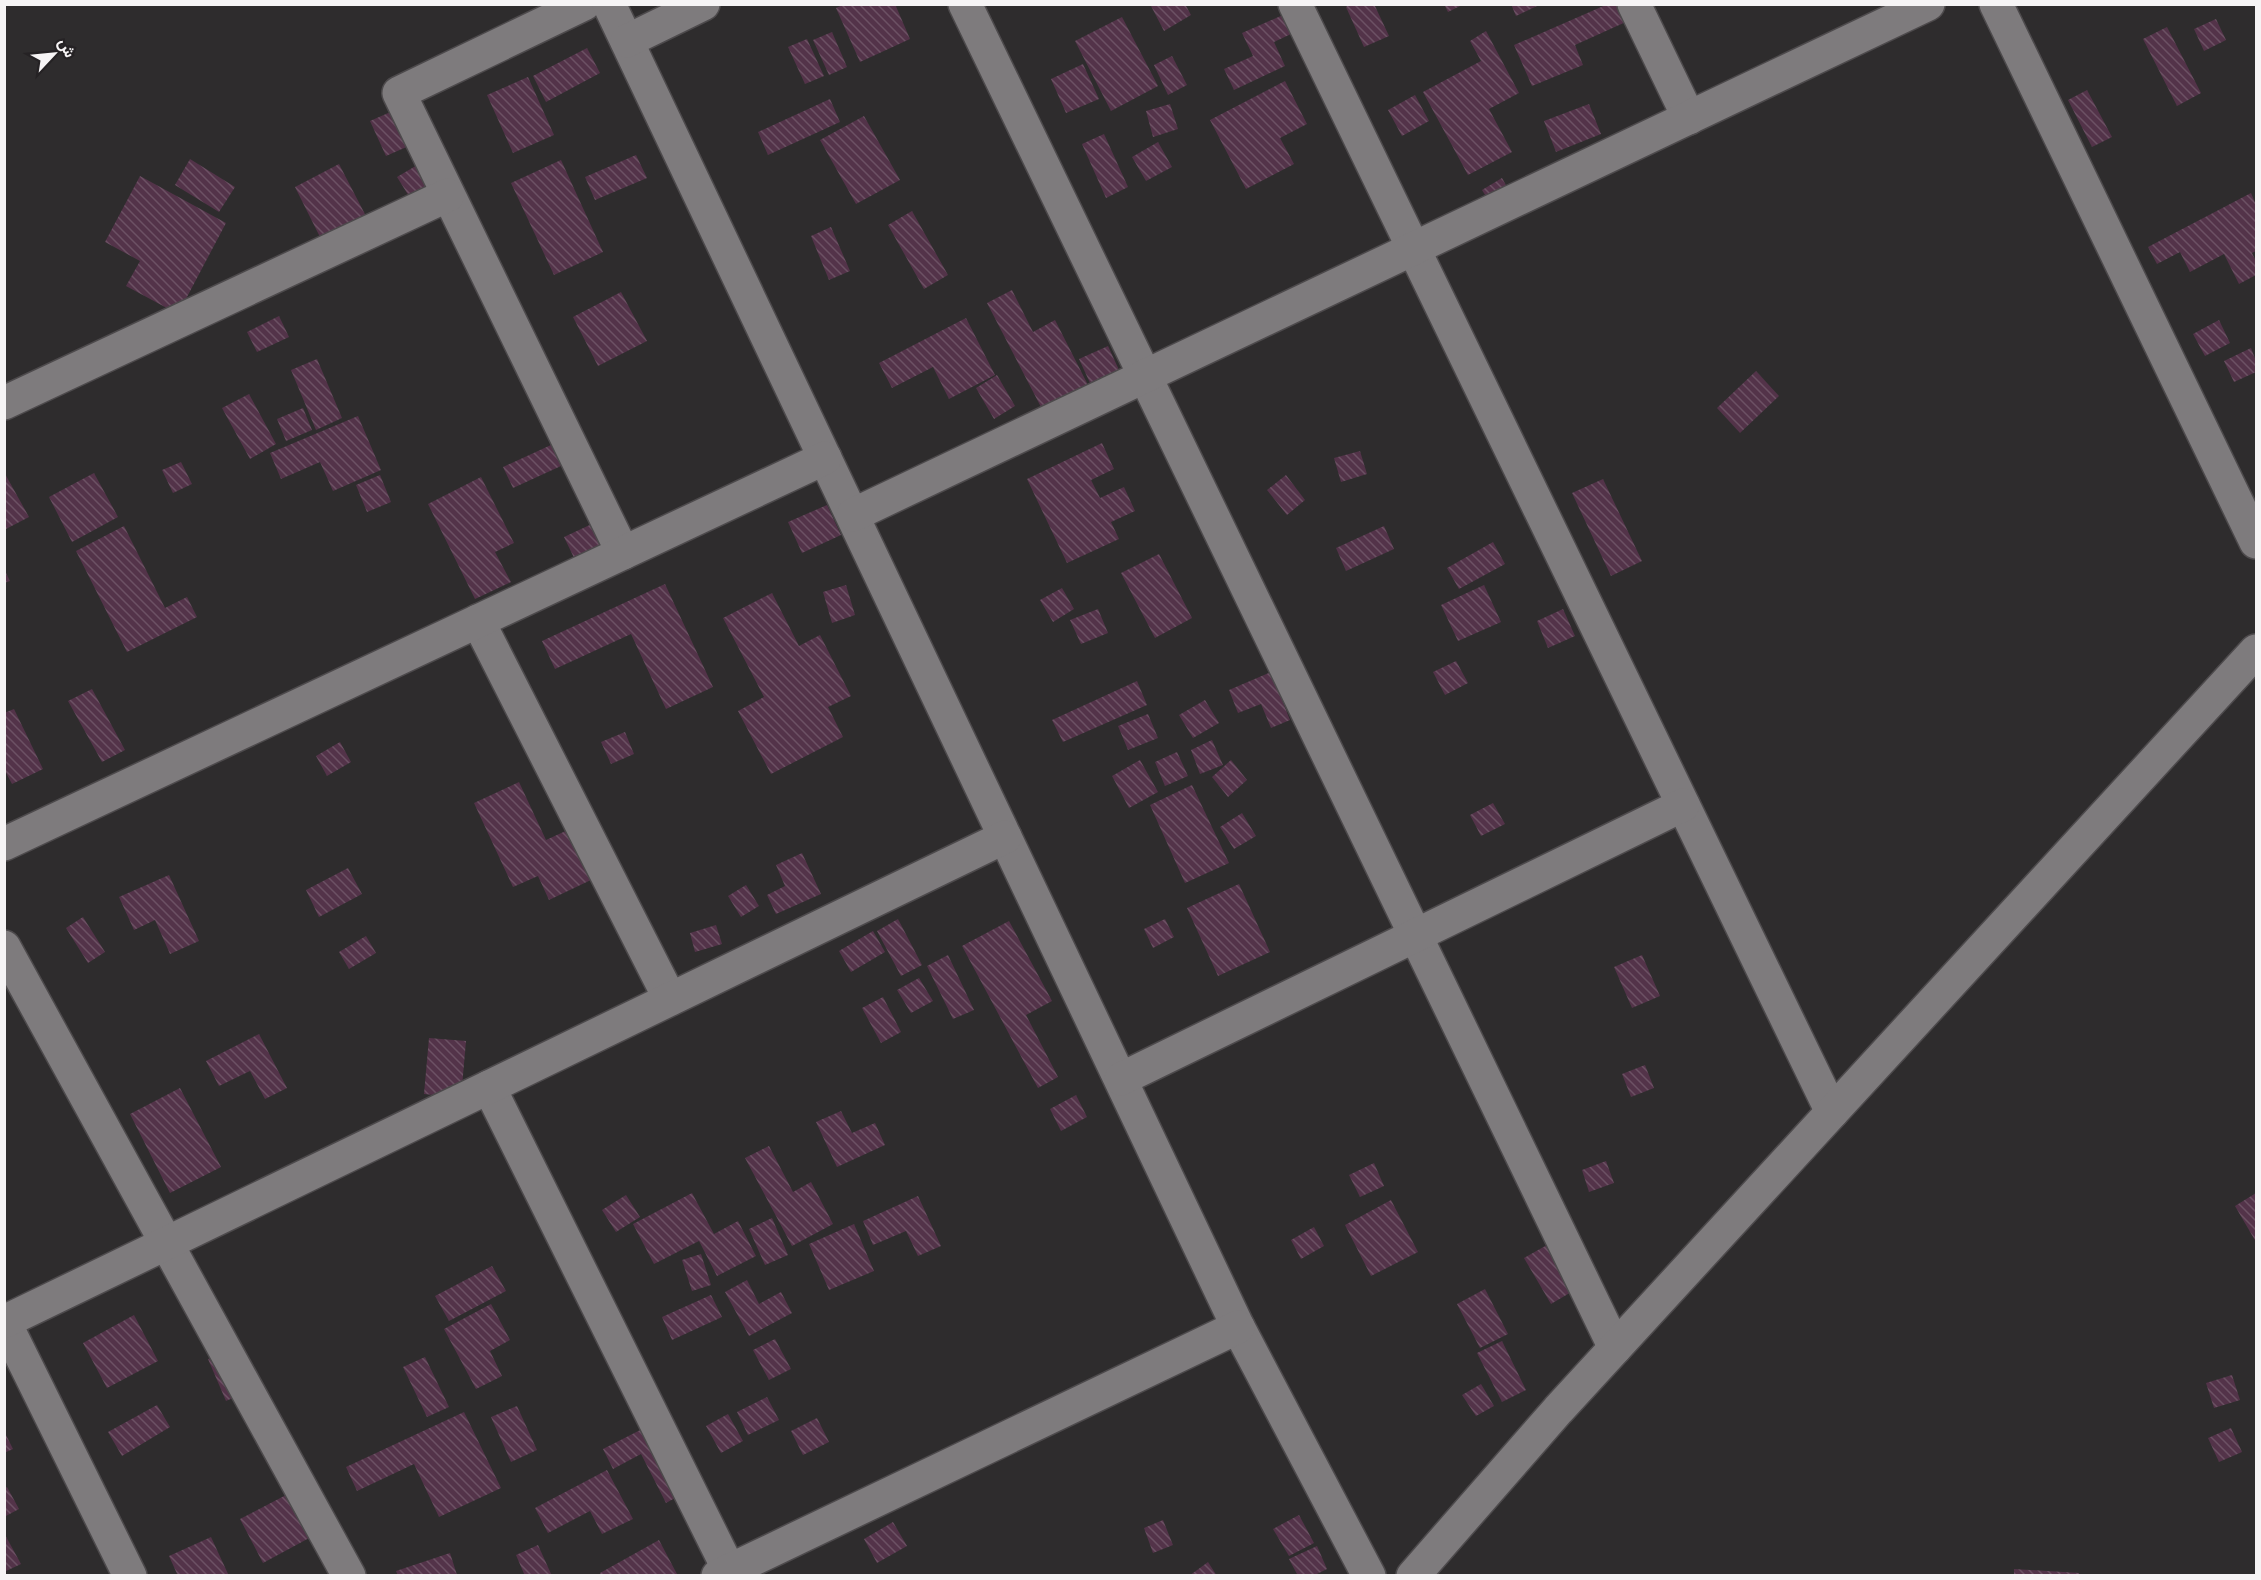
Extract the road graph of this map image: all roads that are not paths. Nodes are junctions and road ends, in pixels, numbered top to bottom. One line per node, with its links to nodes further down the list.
1 (584, 4): 11 (street)
2 (609, 4): 9 (street)
3 (703, 4): 9 (street)
4 (965, 4): 13 (street)
5 (1296, 4): 12 (street)
6 (1634, 4): 10 (street)
7 (1928, 4): 10 (street)
8 (1996, 4): 17 (street)
9 (627, 41): 15 (street)
10 (1689, 118): 12 (street)
11 (448, 195): 14 (street); 18 (street)
12 (1414, 249): 13 (street); 21 (street)
13 (1145, 376): 16 (street); 24 (street)
14 (4, 404)
15 (825, 458): 16 (street); 18 (street)
16 (853, 515): 22 (street)
17 (2256, 542)
18 (623, 553): 19 (street)
19 (478, 621): 23 (street); 26 (street)
20 (2256, 651): 29 (street)
21 (1683, 805): 24 (street); 29 (street)
22 (1005, 837): 26 (street); 27 (street)
23 (4, 844)
24 (1416, 936): 27 (street); 33 (street)
25 (4, 947): 30 (street)
26 (670, 999): 28 (street)
27 (1121, 1079): 32 (street)
28 (489, 1087): 30 (street); 34 (street)
29 (1832, 1112): 33 (street)
30 (167, 1244): 31 (street); 36 (street)
31 (5, 1321): 35 (street)
32 (1238, 1327): 34 (street); 37 (street)
33 (1615, 1348): 38 (street)
34 (724, 1573)
35 (130, 1575)
36 (349, 1575)
37 (1369, 1575)
38 (1413, 1575)

